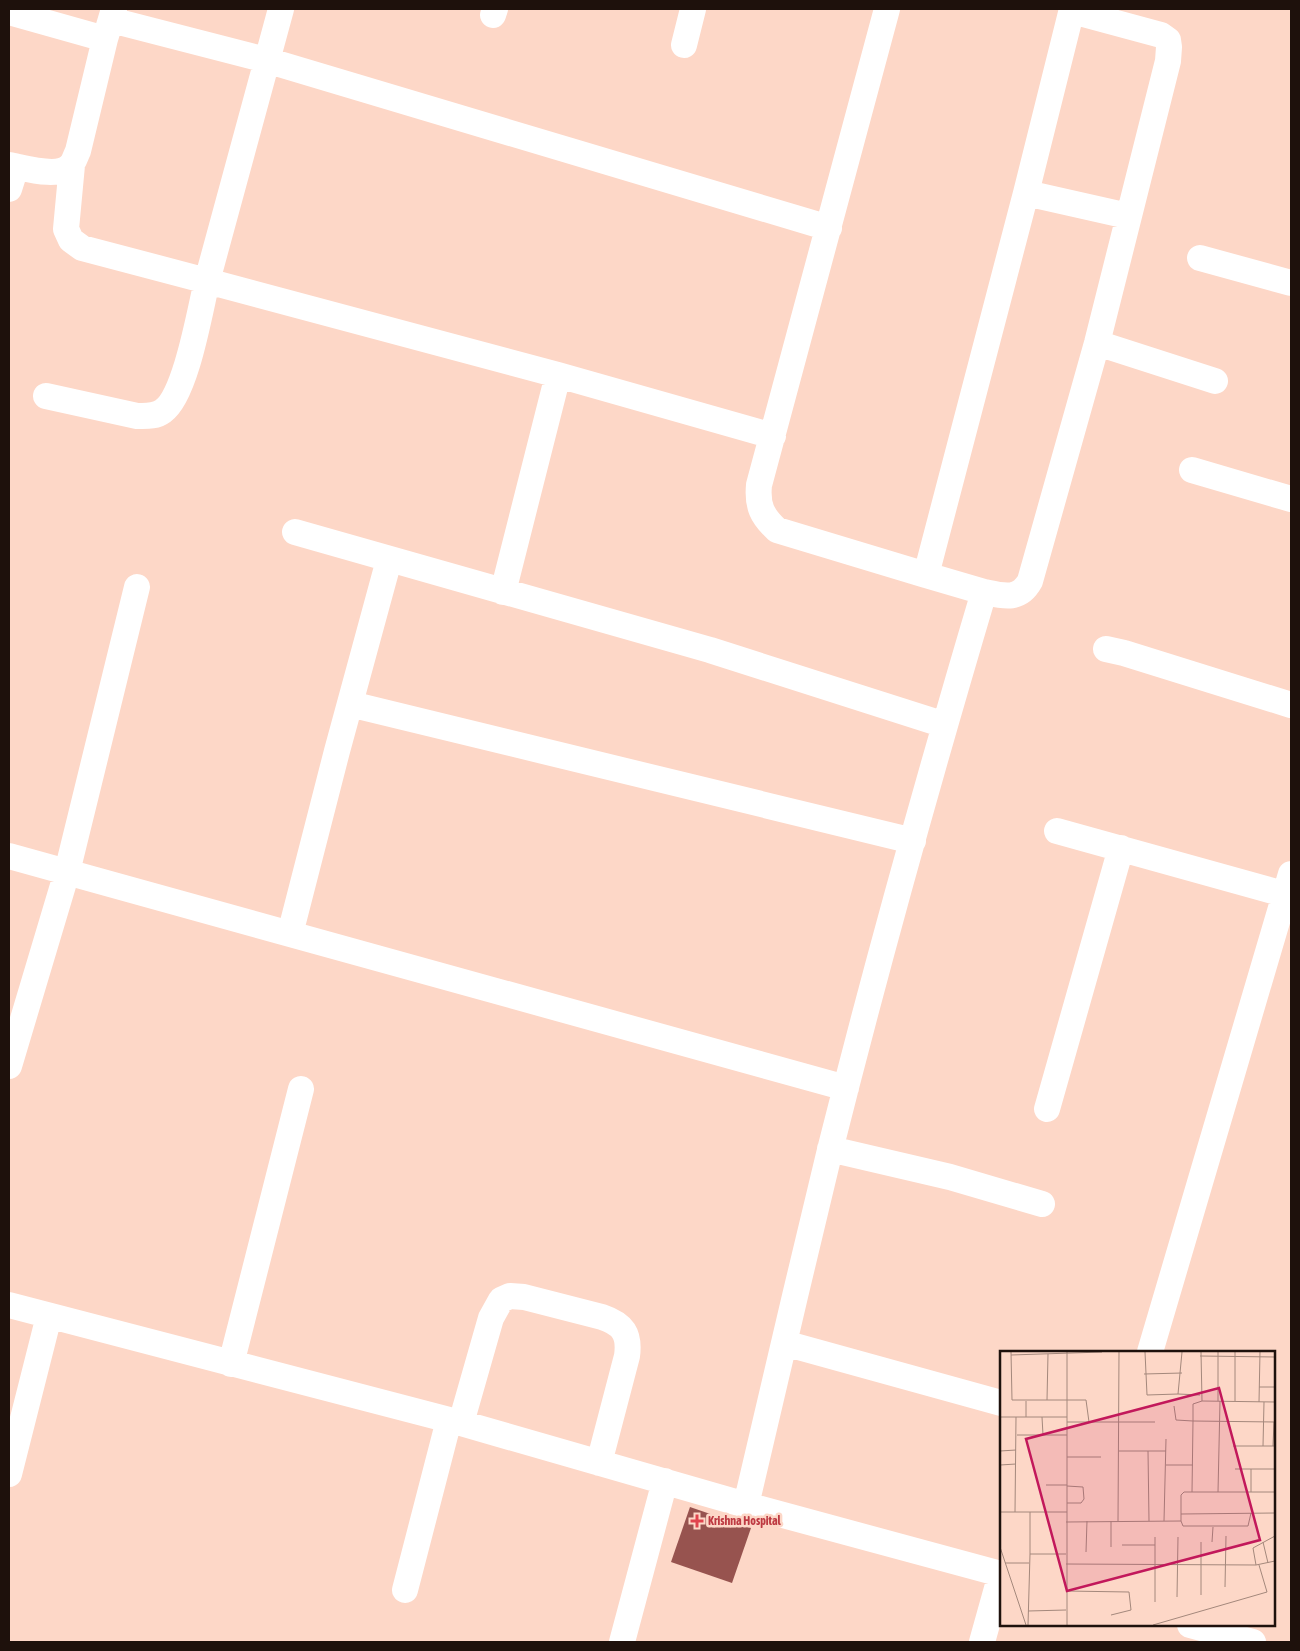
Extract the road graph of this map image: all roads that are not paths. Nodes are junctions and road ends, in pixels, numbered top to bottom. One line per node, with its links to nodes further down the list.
1 (281, 9): 8 (street)
2 (693, 9): 7 (street)
3 (887, 9): 13 (street)
4 (1072, 10): 11 (street); 12 (street)
5 (9, 12): 6 (street)
6 (110, 22): 8 (street); 9 (street)
7 (684, 45)
8 (266, 60): 13 (street); 15 (street)
9 (72, 165): 10 (street); 15 (street)
10 (11, 174)
11 (1026, 193): 12 (street); 26 (street)
12 (1128, 216): 17 (street)
13 (829, 228): 21 (street)
14 (1200, 258): 16 (street)
15 (207, 280): 18 (street); 20 (street)
16 (1291, 283)
17 (1097, 343): 19 (street); 29 (street)
18 (558, 375): 21 (street); 28 (street)
19 (1215, 381)
20 (46, 396)
21 (773, 436): 26 (street)
22 (1192, 470): 23 (street)
23 (1291, 498)
24 (295, 532): 25 (street)
25 (389, 560): 28 (street); 31 (street)
26 (926, 575): 29 (street)
27 (137, 587): 38 (street)
28 (503, 592): 33 (street)
29 (984, 592): 33 (street)
30 (1106, 649): 32 (street)
31 (350, 704): 35 (street); 40 (street)
32 (1291, 705)
33 (945, 725): 35 (street)
34 (1057, 831): 36 (street)
35 (912, 841): 42 (street)
36 (1121, 848): 39 (street); 44 (street)
37 (9, 856): 38 (street)
38 (67, 872): 40 (street); 41 (street)
39 (1290, 888): 50 (street)
40 (290, 934): 42 (street)
41 (9, 1066)
42 (846, 1088): 45 (street)
43 (301, 1089): 51 (street)
44 (1047, 1109)
45 (830, 1149): 46 (street); 49 (street)
46 (1042, 1204)
47 (9, 1305): 48 (street)
48 (49, 1316): 51 (street); 55 (street)
49 (784, 1343): 52 (street); 57 (street)
50 (1150, 1351)
51 (231, 1364): 53 (street)
52 (1000, 1403)
53 (455, 1422): 54 (street); 54 (street); 60 (street)
54 (599, 1462): 56 (street)
55 (9, 1474)
56 (665, 1481): 57 (street); 62 (street)
57 (746, 1505): 58 (street)
58 (1000, 1574)
59 (1000, 1578): 63 (street)
60 (405, 1590)
61 (1194, 1626): 64 (street)
62 (622, 1642)
63 (982, 1642)
64 (1253, 1642)

